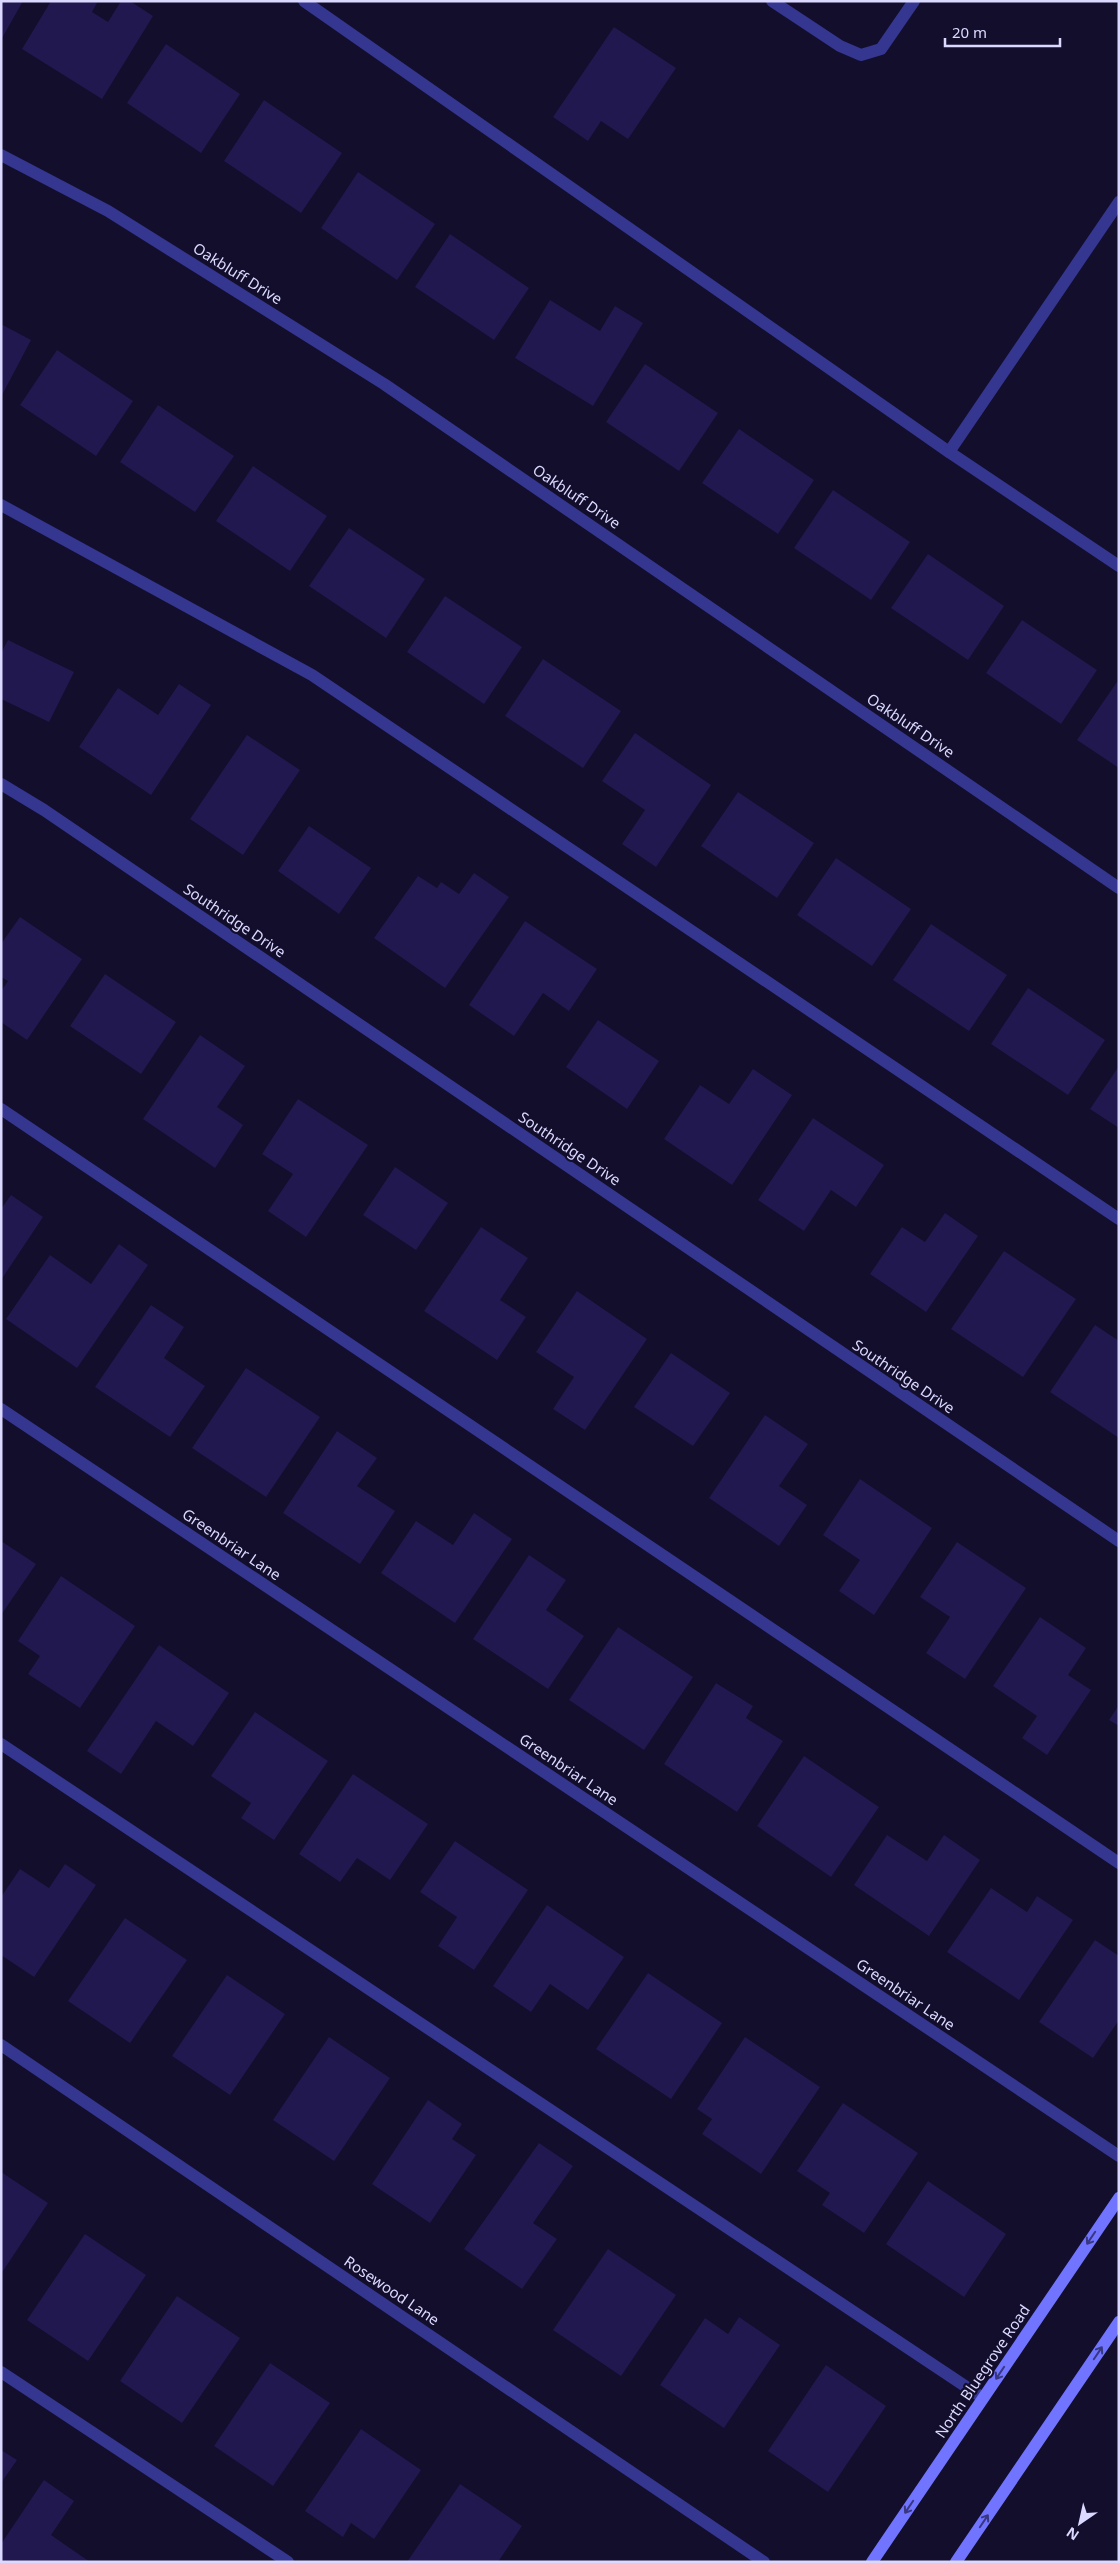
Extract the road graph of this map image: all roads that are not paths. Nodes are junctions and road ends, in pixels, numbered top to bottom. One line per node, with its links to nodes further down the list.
1 (304, 1): 6 (street)
2 (772, 1): 3 (street)
3 (914, 1)
4 (1, 156): 10 (street, Oakbluff Drive)
5 (1119, 202): 6 (street)
6 (949, 452): 8 (street)
7 (1, 505): 12 (street)
8 (1119, 566)
9 (1, 784): 14 (street, Southridge Drive)
10 (1119, 888)
11 (1, 1109): 16 (street)
12 (1119, 1219)
13 (1, 1409): 18 (street, Greenbriar Lane)
14 (1119, 1541)
15 (1, 1744): 22 (street)
16 (1119, 1863)
17 (1, 2045): 24 (street, Rosewood Lane)
18 (1119, 2156)
19 (1119, 2198): 22 (main road, North Bluegrove Road, one-way to 22)
20 (1119, 2322): 26 (main road, one-way to 20)
21 (1, 2372): 23 (street)
22 (983, 2398): 25 (main road, North Bluegrove Road, one-way to 25)
23 (288, 2562)
24 (764, 2562)
25 (872, 2562)
26 (956, 2562)

